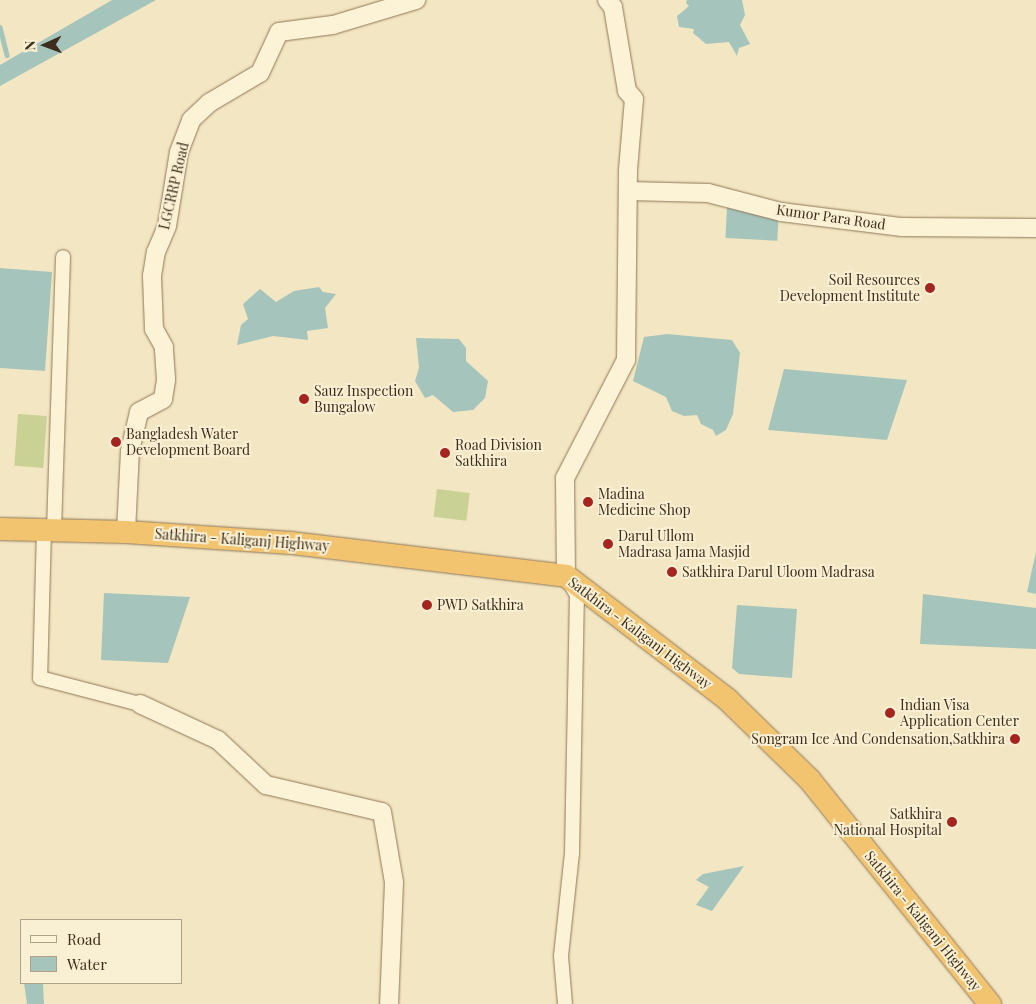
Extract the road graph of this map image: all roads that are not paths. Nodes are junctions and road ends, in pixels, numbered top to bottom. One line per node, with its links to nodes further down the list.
1 (416, 0): 8 (street, LGCRRP Road)
2 (607, 0): 3 (street)
3 (628, 191): 4 (street, Kumor Para Road); 9 (street)
4 (1036, 228)
5 (63, 257): 7 (street)
6 (0, 529): 7 (highway, Satkhira - Kaliganj Highway)
7 (49, 529): 8 (highway, Satkhira - Kaliganj Highway); 10 (street)
8 (126, 532): 9 (highway, Satkhira - Kaliganj Highway)
9 (566, 576): 11 (street); 13 (highway, Satkhira - Kaliganj Highway)
10 (140, 704): 12 (street)
11 (565, 1002)
12 (389, 1004)
13 (990, 1004)

